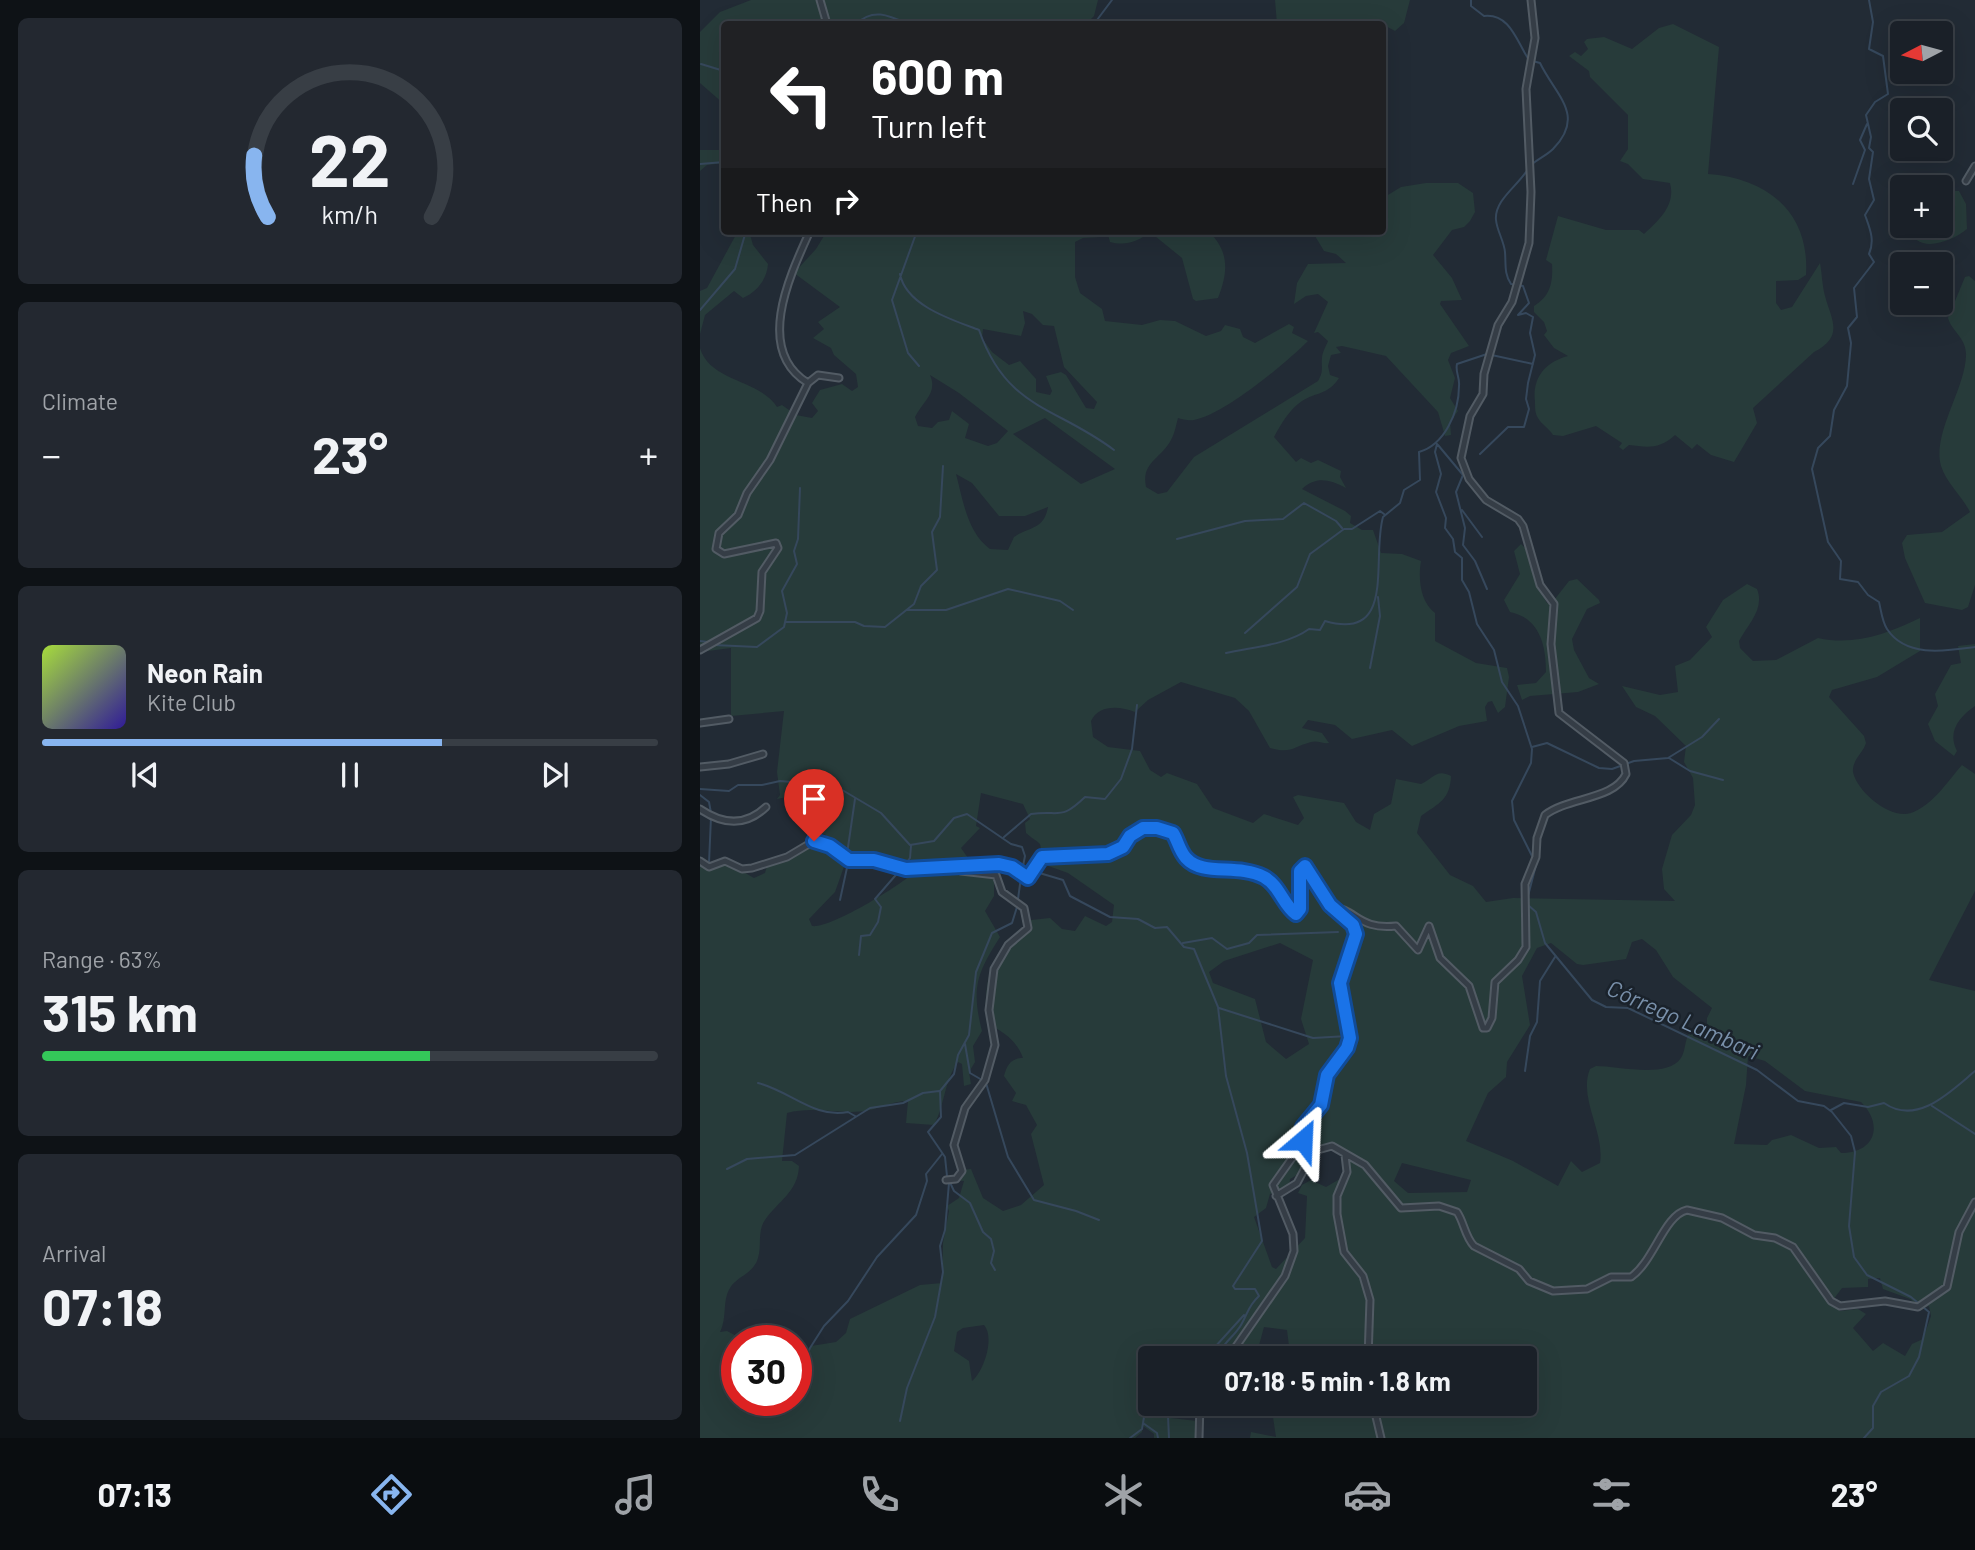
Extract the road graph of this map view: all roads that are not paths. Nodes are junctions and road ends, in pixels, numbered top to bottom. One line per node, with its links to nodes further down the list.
1 (820, 0): 3 (street)
2 (1531, 0): 18 (street)
3 (826, 21)
4 (1975, 166): 5 (street)
5 (1966, 181)
6 (808, 235): 8 (street)
7 (839, 378): 8 (street)
8 (808, 383): 9 (street)
9 (700, 650)
10 (729, 719): 11 (street)
11 (700, 723)
12 (763, 754): 13 (street)
13 (700, 767)
14 (766, 807): 15 (street)
15 (700, 809)
16 (700, 861): 17 (street)
17 (956, 867): 18 (street); 20 (street)
18 (1330, 905): 21 (street)
19 (1345, 1155): 21 (street); 22 (street); 24 (street)
20 (946, 1180)
21 (1276, 1196): 23 (street)
22 (1975, 1202)
23 (1236, 1346)
24 (1368, 1346)
25 (1200, 1416): 27 (street)
26 (1376, 1416): 28 (street)
27 (1199, 1438)
28 (1381, 1438)

